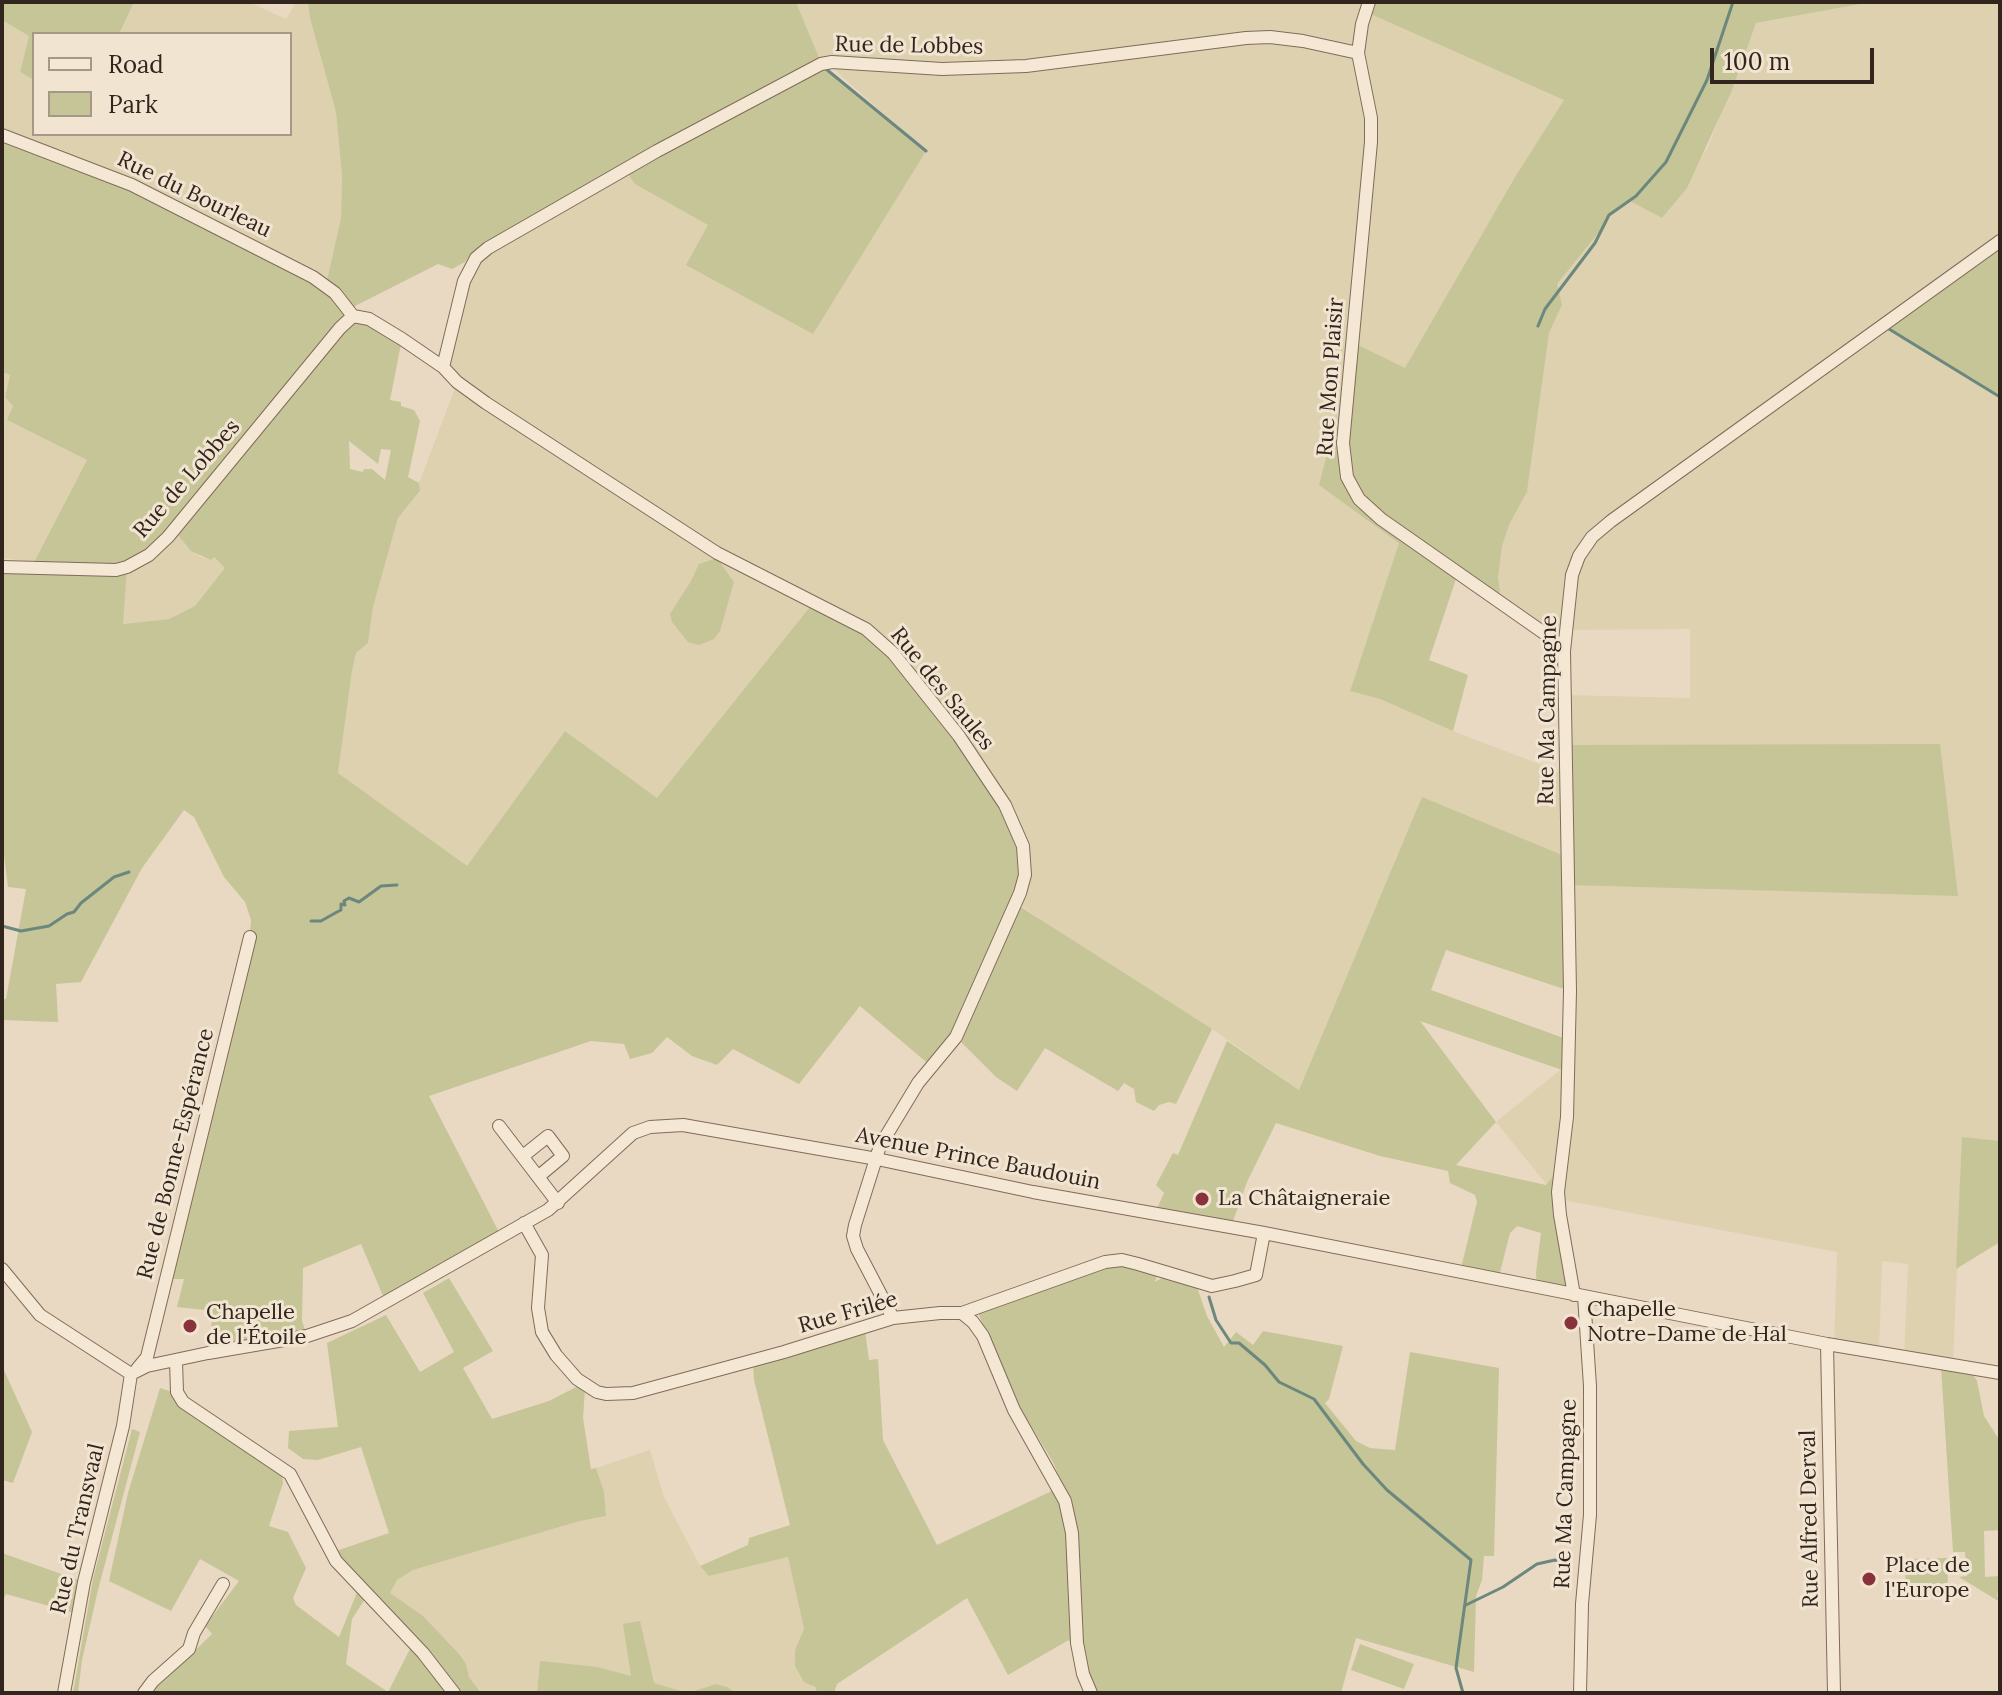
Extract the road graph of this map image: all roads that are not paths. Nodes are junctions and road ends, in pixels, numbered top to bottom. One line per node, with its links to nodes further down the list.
1 (1369, 2): 2 (street, Rue Mon Plaisir)
2 (1358, 53): 6 (street, Rue de Lobbes); 8 (street, Rue Mon Plaisir)
3 (2, 135): 5 (street, Rue du Bourleau)
4 (2000, 241): 8 (street, Rue Ma Campagne)
5 (353, 316): 6 (street, Rue des Saules); 7 (street, Rue de Lobbes)
6 (443, 367): 12 (street, Rue des Saules)
7 (2, 567)
8 (1564, 651): 18 (street, Rue Ma Campagne)
9 (250, 937): 24 (street, Rue de Bonne-Espérance)
10 (499, 1126): 11 (street)
11 (523, 1156): 13 (street); 13 (street)
12 (877, 1159): 14 (street, Avenue Prince Baudouin); 16 (street, Avenue Prince Baudouin); 20 (street, Rue des Saules)
13 (539, 1176): 14 (street)
14 (558, 1203): 15 (street, Avenue Prince Baudouin)
15 (524, 1223): 20 (street, Rue Frilée); 22 (street, Avenue Prince Baudouin)
16 (1264, 1233): 18 (street, Avenue Prince Baudouin); 19 (street, Rue Frilée)
17 (2, 1269): 24 (street)
18 (1579, 1296): 21 (street, Avenue Prince Baudouin); 30 (street, Rue Ma Campagne)
19 (962, 1313): 20 (street, Rue Frilée); 29 (street)
20 (893, 1318)
21 (1827, 1344): 23 (street, Avenue Prince Baudouin); 31 (street, Rue Alfred Derval)
22 (176, 1361): 24 (street, Avenue Prince Baudouin); 28 (street)
23 (2000, 1373)
24 (131, 1374): 26 (street, Rue du Transvaal)
25 (223, 1584): 27 (street)
26 (64, 1693)
27 (144, 1693)
28 (454, 1693)
29 (1091, 1693)
30 (1580, 1693)
31 (1834, 1693)

